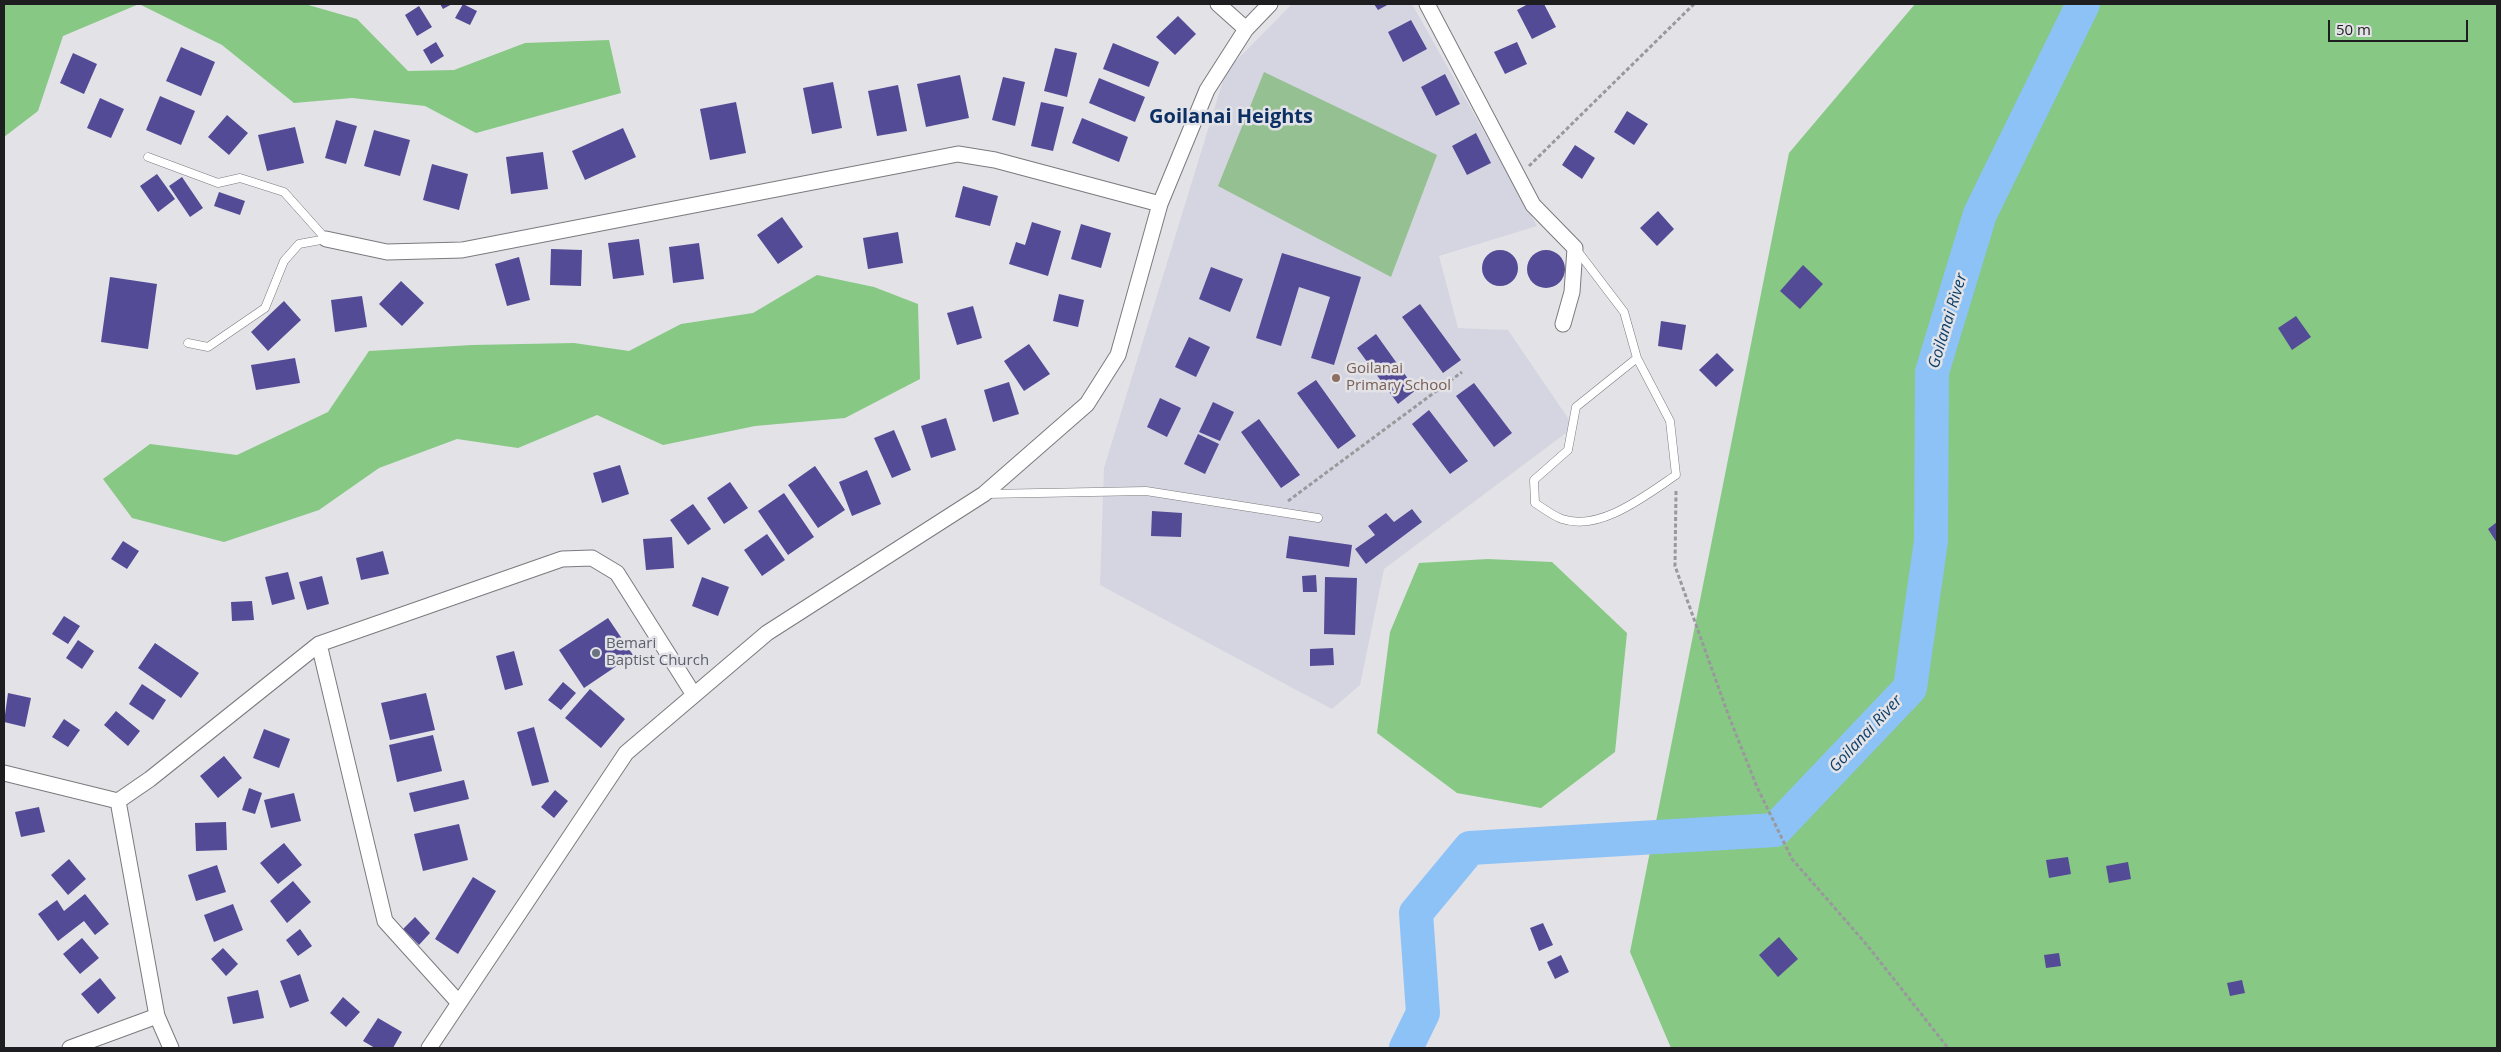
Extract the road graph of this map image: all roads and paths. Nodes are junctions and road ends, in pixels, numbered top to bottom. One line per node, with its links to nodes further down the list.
1 (1218, 4): 5 (street)
2 (1270, 4): 5 (street)
3 (1427, 4): 7 (street)
4 (1694, 4): 7 (path)
5 (1246, 29): 8 (street)
6 (148, 157): 9 (lane)
7 (1518, 177): 10 (street)
8 (1160, 204): 9 (street); 16 (street)
9 (326, 239): 12 (lane)
10 (1575, 248): 11 (street); 13 (lane)
11 (1563, 324)
12 (188, 343)
13 (1637, 358): 15 (lane); 15 (lane)
14 (1462, 372): 17 (path)
15 (1676, 475): 28 (path)
16 (984, 494): 17 (lane); 20 (street)
17 (1274, 511): 18 (lane)
18 (1318, 518)
19 (319, 644): 20 (street); 22 (street); 23 (street)
20 (694, 695): 23 (street)
21 (4, 773): 22 (street)
22 (118, 801): 24 (street)
23 (459, 1004): 27 (street)
24 (157, 1016): 25 (street); 26 (street)
25 (70, 1048)
26 (171, 1048)
27 (429, 1048)
28 (1948, 1048)

